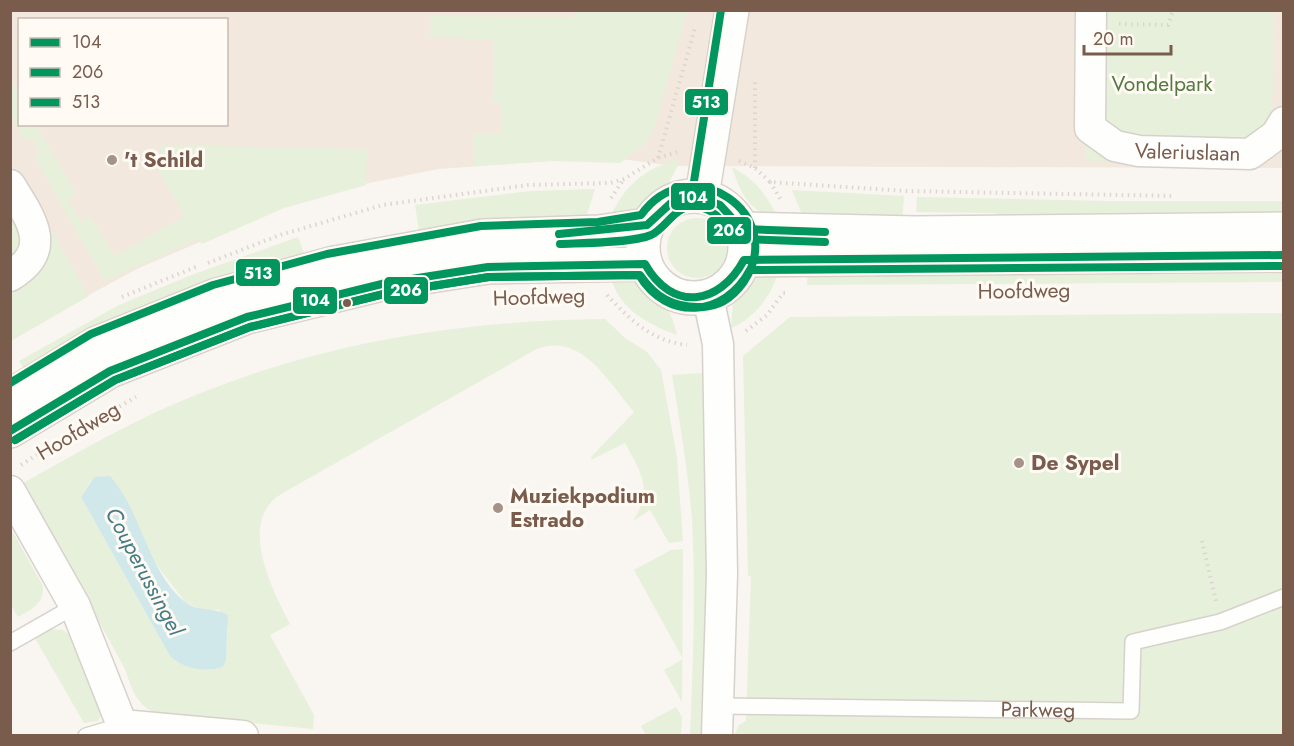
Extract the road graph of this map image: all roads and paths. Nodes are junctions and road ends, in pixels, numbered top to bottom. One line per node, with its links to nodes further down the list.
1 (732, 10): 10 (main road)
2 (1173, 10): 3 (path)
3 (1091, 17): 6 (street, Valeriuslaan)
4 (697, 21): 7 (path)
5 (755, 70): 8 (path)
6 (1284, 122)
7 (657, 158)
8 (755, 168)
9 (10, 185): 16 (street)
10 (702, 196): 11 (main road); 13 (main road)
11 (647, 225): 15 (main road); 22 (main road)
12 (1284, 229): 13 (main road)
13 (743, 245): 14 (main road, Hoofdweg); 19 (main road)
14 (1284, 255)
15 (645, 264): 19 (main road); 23 (main road, Hoofdweg)
16 (10, 276)
17 (795, 293): 20 (path, Hoofdweg)
18 (599, 295): 20 (path, Hoofdweg)
19 (708, 297): 20 (street)
20 (718, 344): 30 (street)
21 (141, 394): 24 (path, Hoofdweg)
22 (10, 396)
23 (10, 431)
24 (15, 479): 27 (street)
25 (1202, 541): 28 (path)
26 (1284, 597): 28 (lane, Parkweg)
27 (75, 606): 29 (lane); 31 (street)
28 (1220, 622): 30 (lane, Parkweg)
29 (10, 643)
30 (718, 706): 34 (street)
31 (122, 730): 32 (lane); 33 (street)
32 (86, 735)
33 (243, 735)
34 (717, 735)

